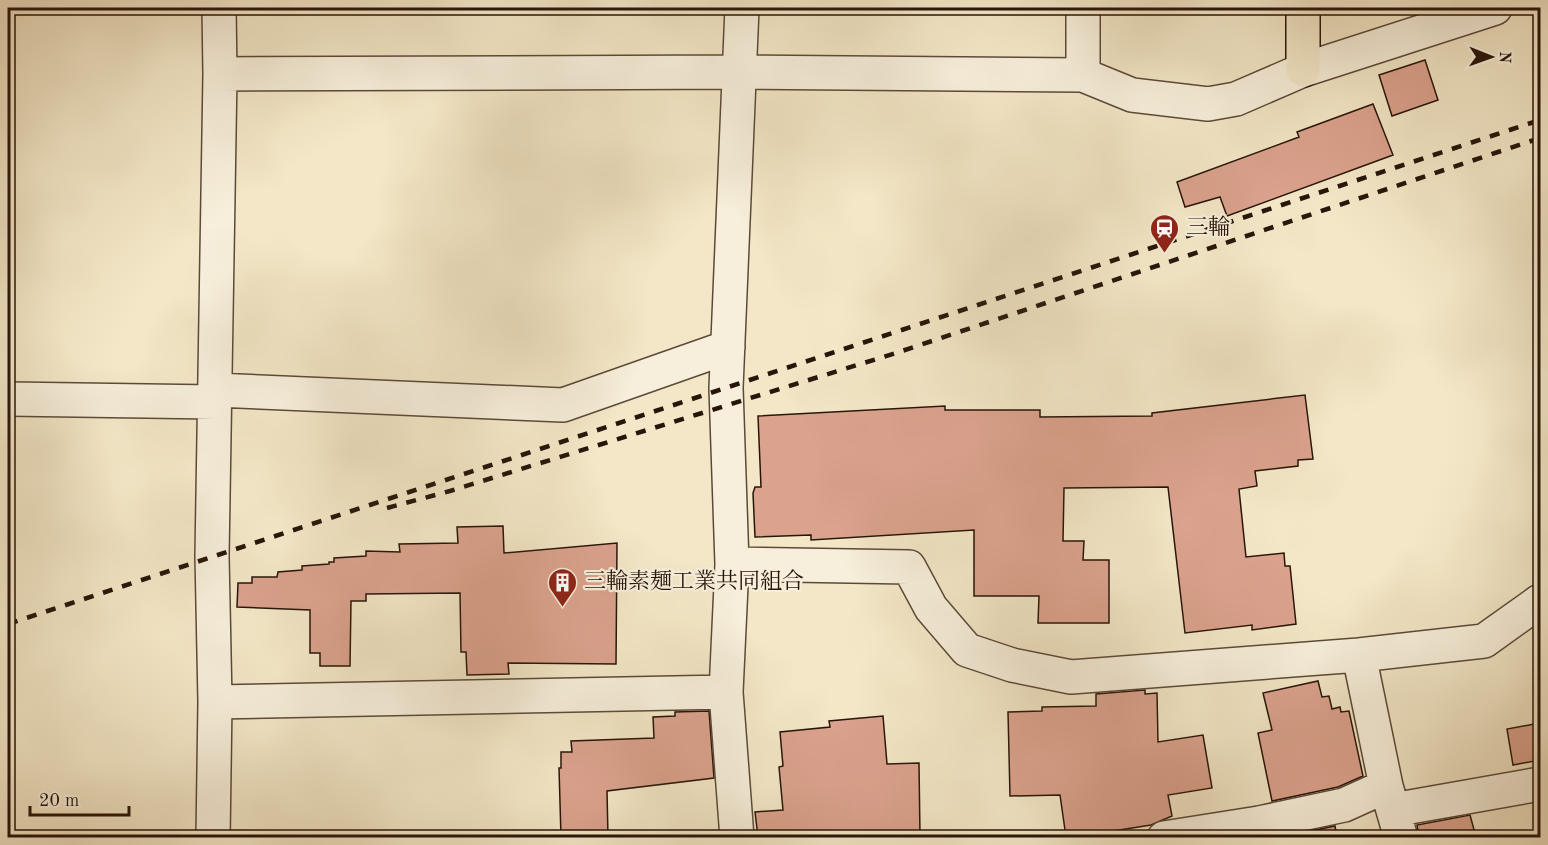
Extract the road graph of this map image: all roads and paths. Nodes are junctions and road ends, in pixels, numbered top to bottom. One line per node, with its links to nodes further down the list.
1 (219, 8): 8 (street)
2 (742, 8): 7 (street)
3 (1083, 8): 9 (street)
4 (1303, 8): 6 (main road)
5 (1495, 8): 6 (street)
6 (1303, 70): 9 (street)
7 (740, 72): 8 (street); 9 (street); 10 (street)
8 (220, 74): 11 (street)
9 (1083, 75)
10 (728, 347): 11 (street); 13 (street)
11 (215, 396): 12 (street); 17 (street)
12 (8, 399)
13 (732, 564): 15 (street); 16 (street)
14 (1540, 601): 15 (street)
15 (1359, 655): 19 (street)
16 (726, 692): 17 (street); 21 (street)
17 (215, 702): 20 (street)
18 (1540, 784): 19 (street)
19 (1393, 811): 22 (street)
20 (213, 837)
21 (737, 837)
22 (1164, 837)

